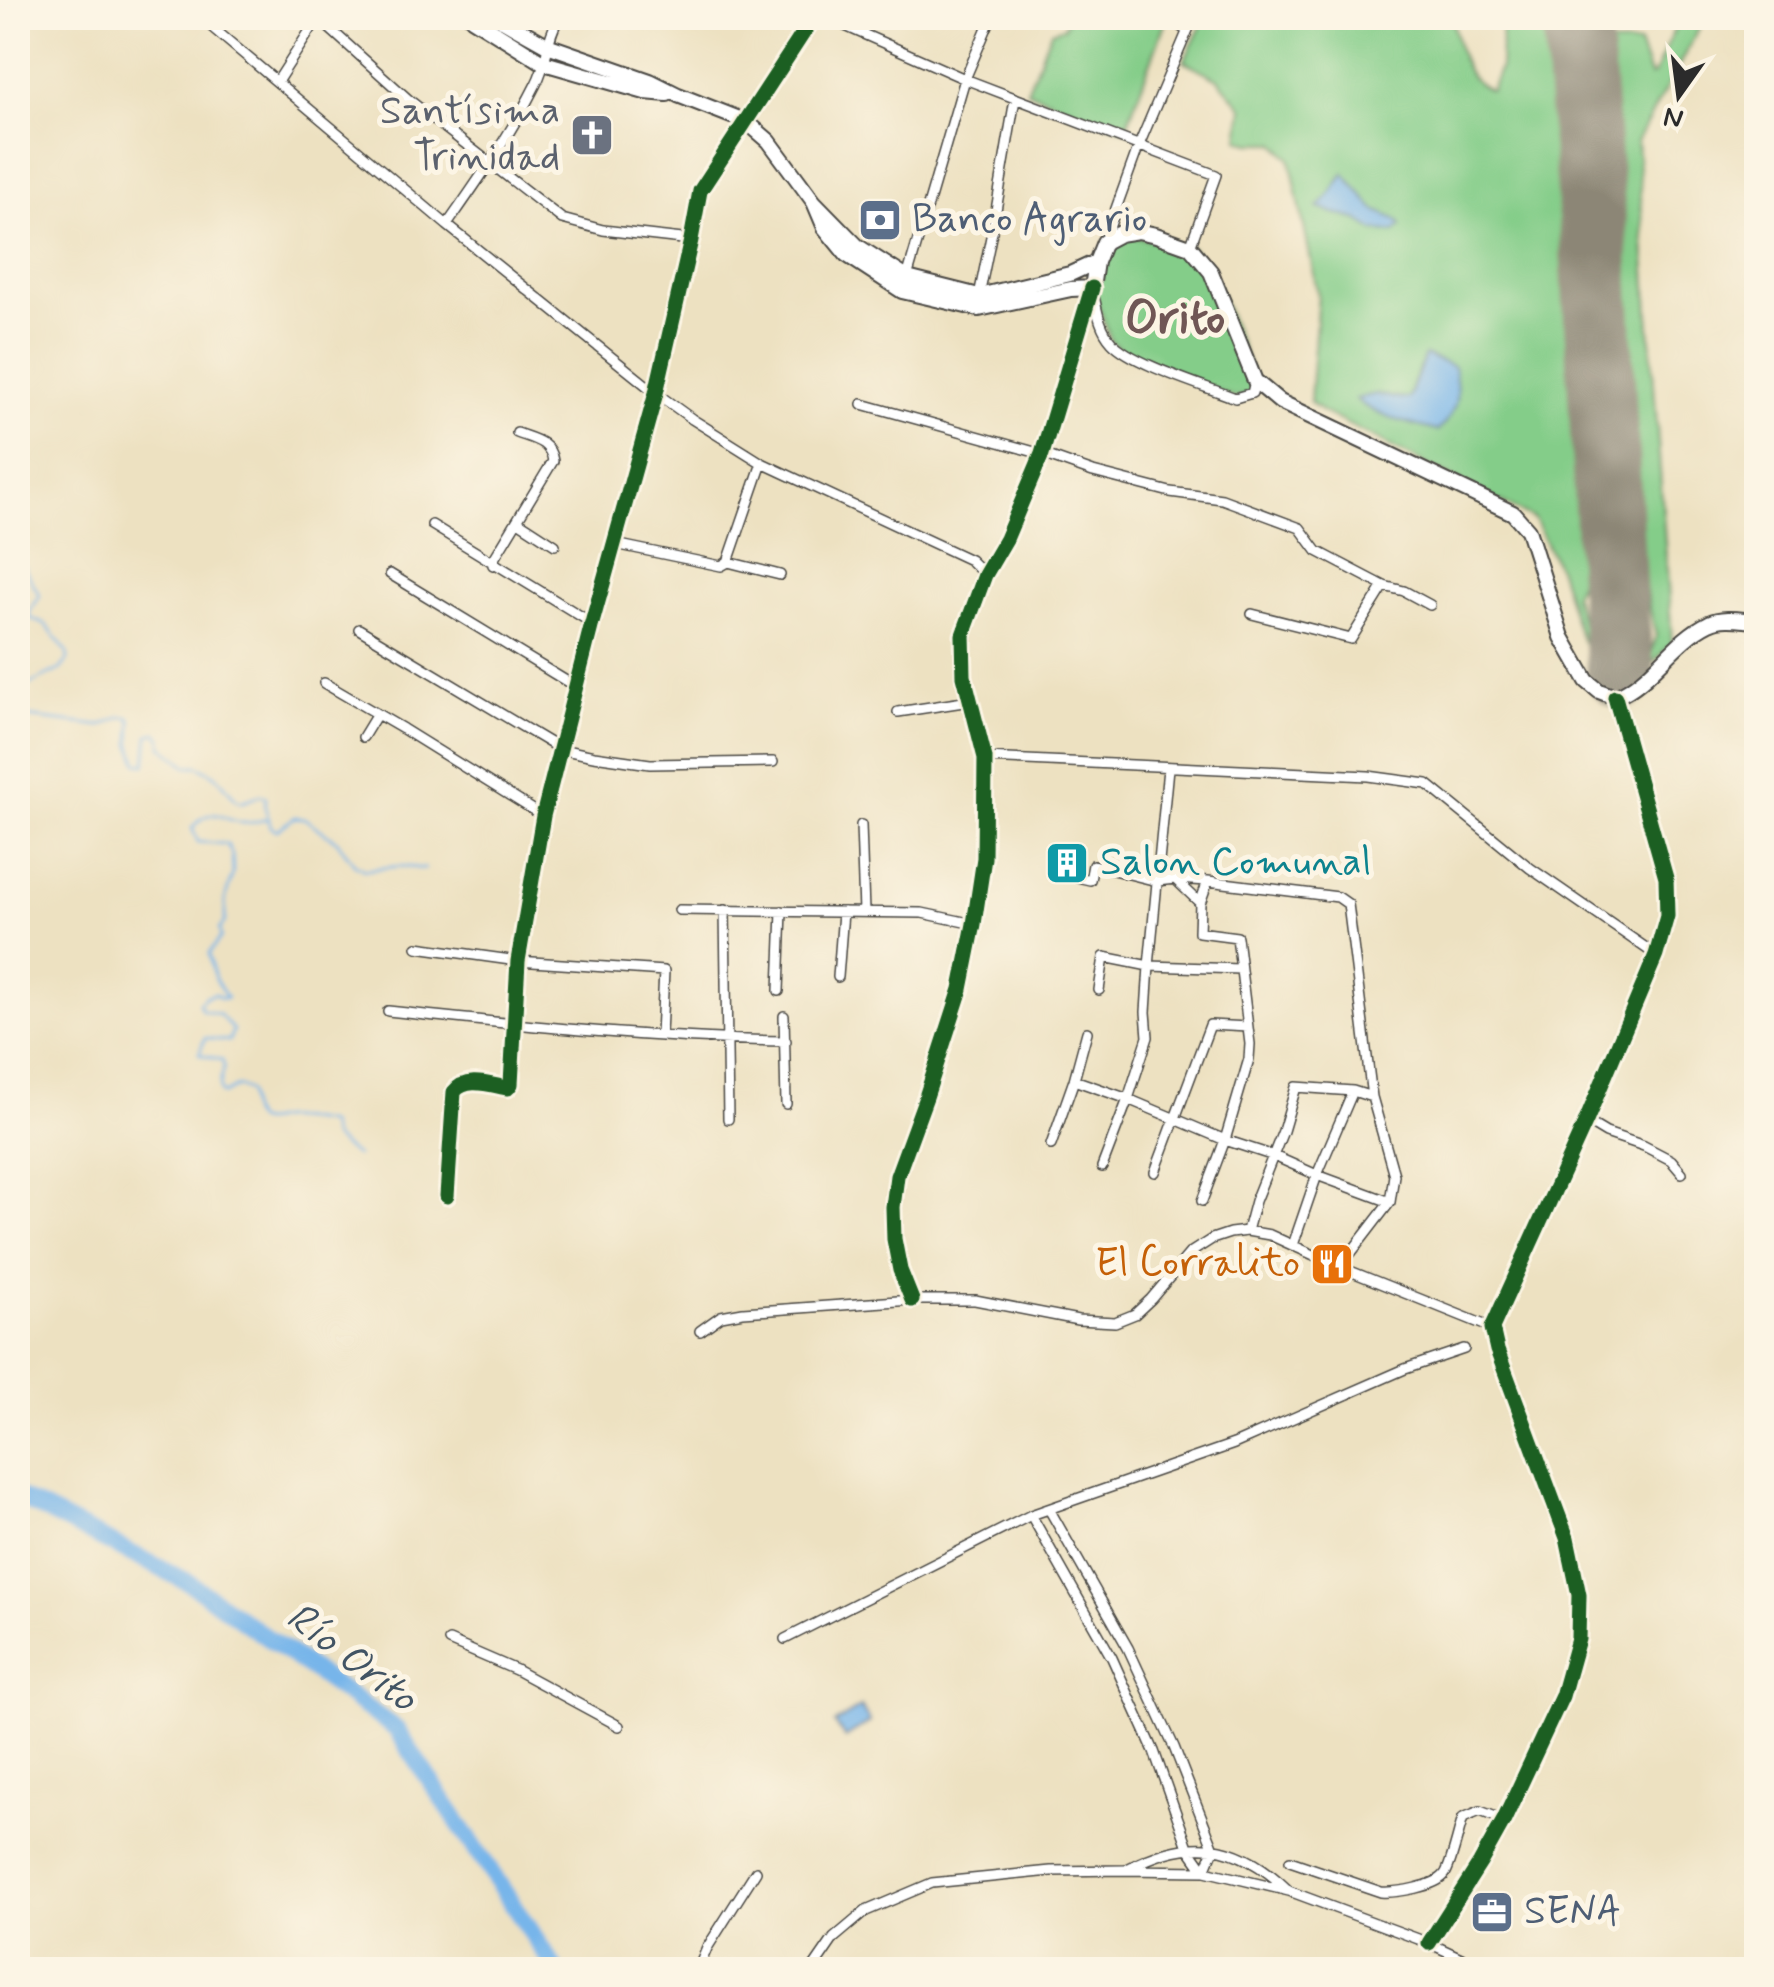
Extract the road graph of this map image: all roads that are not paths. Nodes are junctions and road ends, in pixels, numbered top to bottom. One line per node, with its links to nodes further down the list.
1 (202, 18): 17 (street)
2 (318, 18): 17 (street); 22 (street)
3 (472, 18): 15 (main road)
4 (499, 18): 14 (main road)
5 (560, 18): 14 (street)
6 (813, 18): 20 (street)
7 (828, 18): 16 (street)
8 (991, 18): 16 (street)
9 (1168, 18): 12 (street)
10 (1192, 18): 12 (street)
11 (1746, 18): 13 (street)
12 (1186, 30): 21 (street)
13 (1756, 33)
14 (547, 45): 15 (street); 18 (main road)
15 (544, 62): 18 (main road); 22 (street)
16 (965, 79): 19 (street); 28 (street)
17 (277, 82): 23 (street)
18 (678, 95): 20 (main road)
19 (1015, 99): 21 (street); 30 (street)
20 (747, 122): 24 (street); 28 (main road)
21 (1139, 144): 25 (street); 26 (street)
22 (490, 164): 23 (street); 24 (street)
23 (448, 225): 32 (street)
24 (691, 240): 32 (street)
25 (1104, 242): 26 (main road); 27 (main road)
26 (1190, 247): 31 (main road)
27 (1096, 262): 29 (main road); 30 (main road)
28 (904, 285): 29 (main road); 30 (main road)
29 (1092, 288): 31 (street); 35 (street)
30 (979, 296)
31 (1255, 381): 54 (main road)
32 (656, 393): 36 (street); 39 (street)
33 (862, 404): 35 (street)
34 (517, 433): 37 (street)
35 (1042, 454): 45 (street); 46 (street)
36 (762, 463): 41 (street); 45 (street)
37 (518, 522): 40 (street); 42 (street)
38 (432, 526): 42 (street)
39 (614, 544): 41 (street); 50 (street)
40 (555, 545)
41 (728, 562): 44 (street)
42 (493, 565): 50 (street)
43 (390, 574): 53 (street)
44 (780, 574)
45 (985, 574): 55 (street)
46 (1384, 586): 47 (street); 48 (street)
47 (1430, 605)
48 (1252, 614)
49 (1756, 621): 54 (main road)
50 (592, 623): 53 (street)
51 (359, 629): 59 (street)
52 (324, 683): 57 (street)
53 (576, 687): 59 (street)
54 (1615, 697): 77 (street)
55 (970, 701): 56 (street); 60 (street)
56 (898, 712)
57 (377, 714): 58 (street); 63 (street)
58 (363, 738)
59 (560, 749): 61 (street); 63 (street)
60 (985, 758): 62 (street); 75 (street)
61 (773, 762)
62 (1168, 768): 67 (street); 77 (street)
63 (543, 816): 78 (street)
64 (861, 825): 74 (street)
65 (1058, 872): 67 (street)
66 (1174, 879): 67 (street); 68 (street); 69 (street)
67 (1158, 881): 79 (street)
68 (1208, 881): 69 (street); 94 (street)
69 (1200, 904): 80 (street)
70 (679, 910): 71 (street)
71 (725, 910): 72 (street); 90 (street)
72 (782, 911): 73 (street); 83 (street)
73 (844, 912): 74 (street); 81 (street)
74 (864, 912): 75 (street)
75 (974, 924): 113 (street)
76 (417, 947): 78 (street)
77 (1656, 955): 99 (street)
78 (518, 961): 86 (street); 89 (street)
79 (1149, 966): 80 (street); 82 (street); 95 (street)
80 (1240, 969): 87 (street)
81 (838, 976)
82 (1099, 990)
83 (779, 991)
84 (388, 1011): 86 (street)
85 (784, 1016): 91 (street)
86 (515, 1024): 89 (street); 107 (street)
87 (1248, 1027): 98 (street); 100 (street)
88 (1087, 1032): 92 (street)
89 (660, 1035): 90 (street)
90 (728, 1040): 91 (street); 97 (street)
91 (786, 1041): 96 (street)
92 (1074, 1080): 95 (street); 101 (street)
93 (1352, 1091): 94 (street); 102 (street); 106 (street)
94 (1372, 1097): 109 (street)
95 (1128, 1099): 98 (street); 103 (street)
96 (786, 1104)
97 (728, 1119)
98 (1176, 1119): 100 (street); 104 (street)
99 (1586, 1121): 105 (street); 114 (street)
100 (1225, 1140): 102 (street); 108 (street)
101 (1051, 1145)
102 (1274, 1156): 106 (street); 110 (street)
103 (1102, 1167)
104 (1155, 1172)
105 (1682, 1174)
106 (1318, 1176): 109 (street); 111 (street)
107 (447, 1196)
108 (1202, 1201)
109 (1390, 1202): 112 (street)
110 (1247, 1231): 111 (street); 113 (street)
111 (1293, 1245): 112 (street)
112 (1340, 1267): 114 (street)
113 (912, 1300): 115 (street)
114 (1492, 1328): 124 (street)
115 (700, 1331)
116 (1464, 1350): 117 (street)
117 (1049, 1509): 118 (street); 121 (street)
118 (1031, 1515): 119 (street); 122 (street)
119 (785, 1639)
120 (449, 1642): 123 (street)
121 (1128, 1648): 122 (street); 126 (street)
122 (1112, 1658): 125 (street)
123 (619, 1726)
124 (1504, 1820): 127 (street); 132 (street)
125 (1188, 1848): 126 (street); 128 (street); 130 (street)
126 (1214, 1849): 130 (street); 131 (street)
127 (1290, 1861)
128 (1125, 1870): 130 (street); 134 (street)
129 (756, 1871): 133 (street)
130 (1205, 1871): 131 (street)
131 (1289, 1890): 132 (street)
132 (1429, 1942): 135 (street)
133 (698, 1970)
134 (812, 1970)
135 (1487, 1970)

